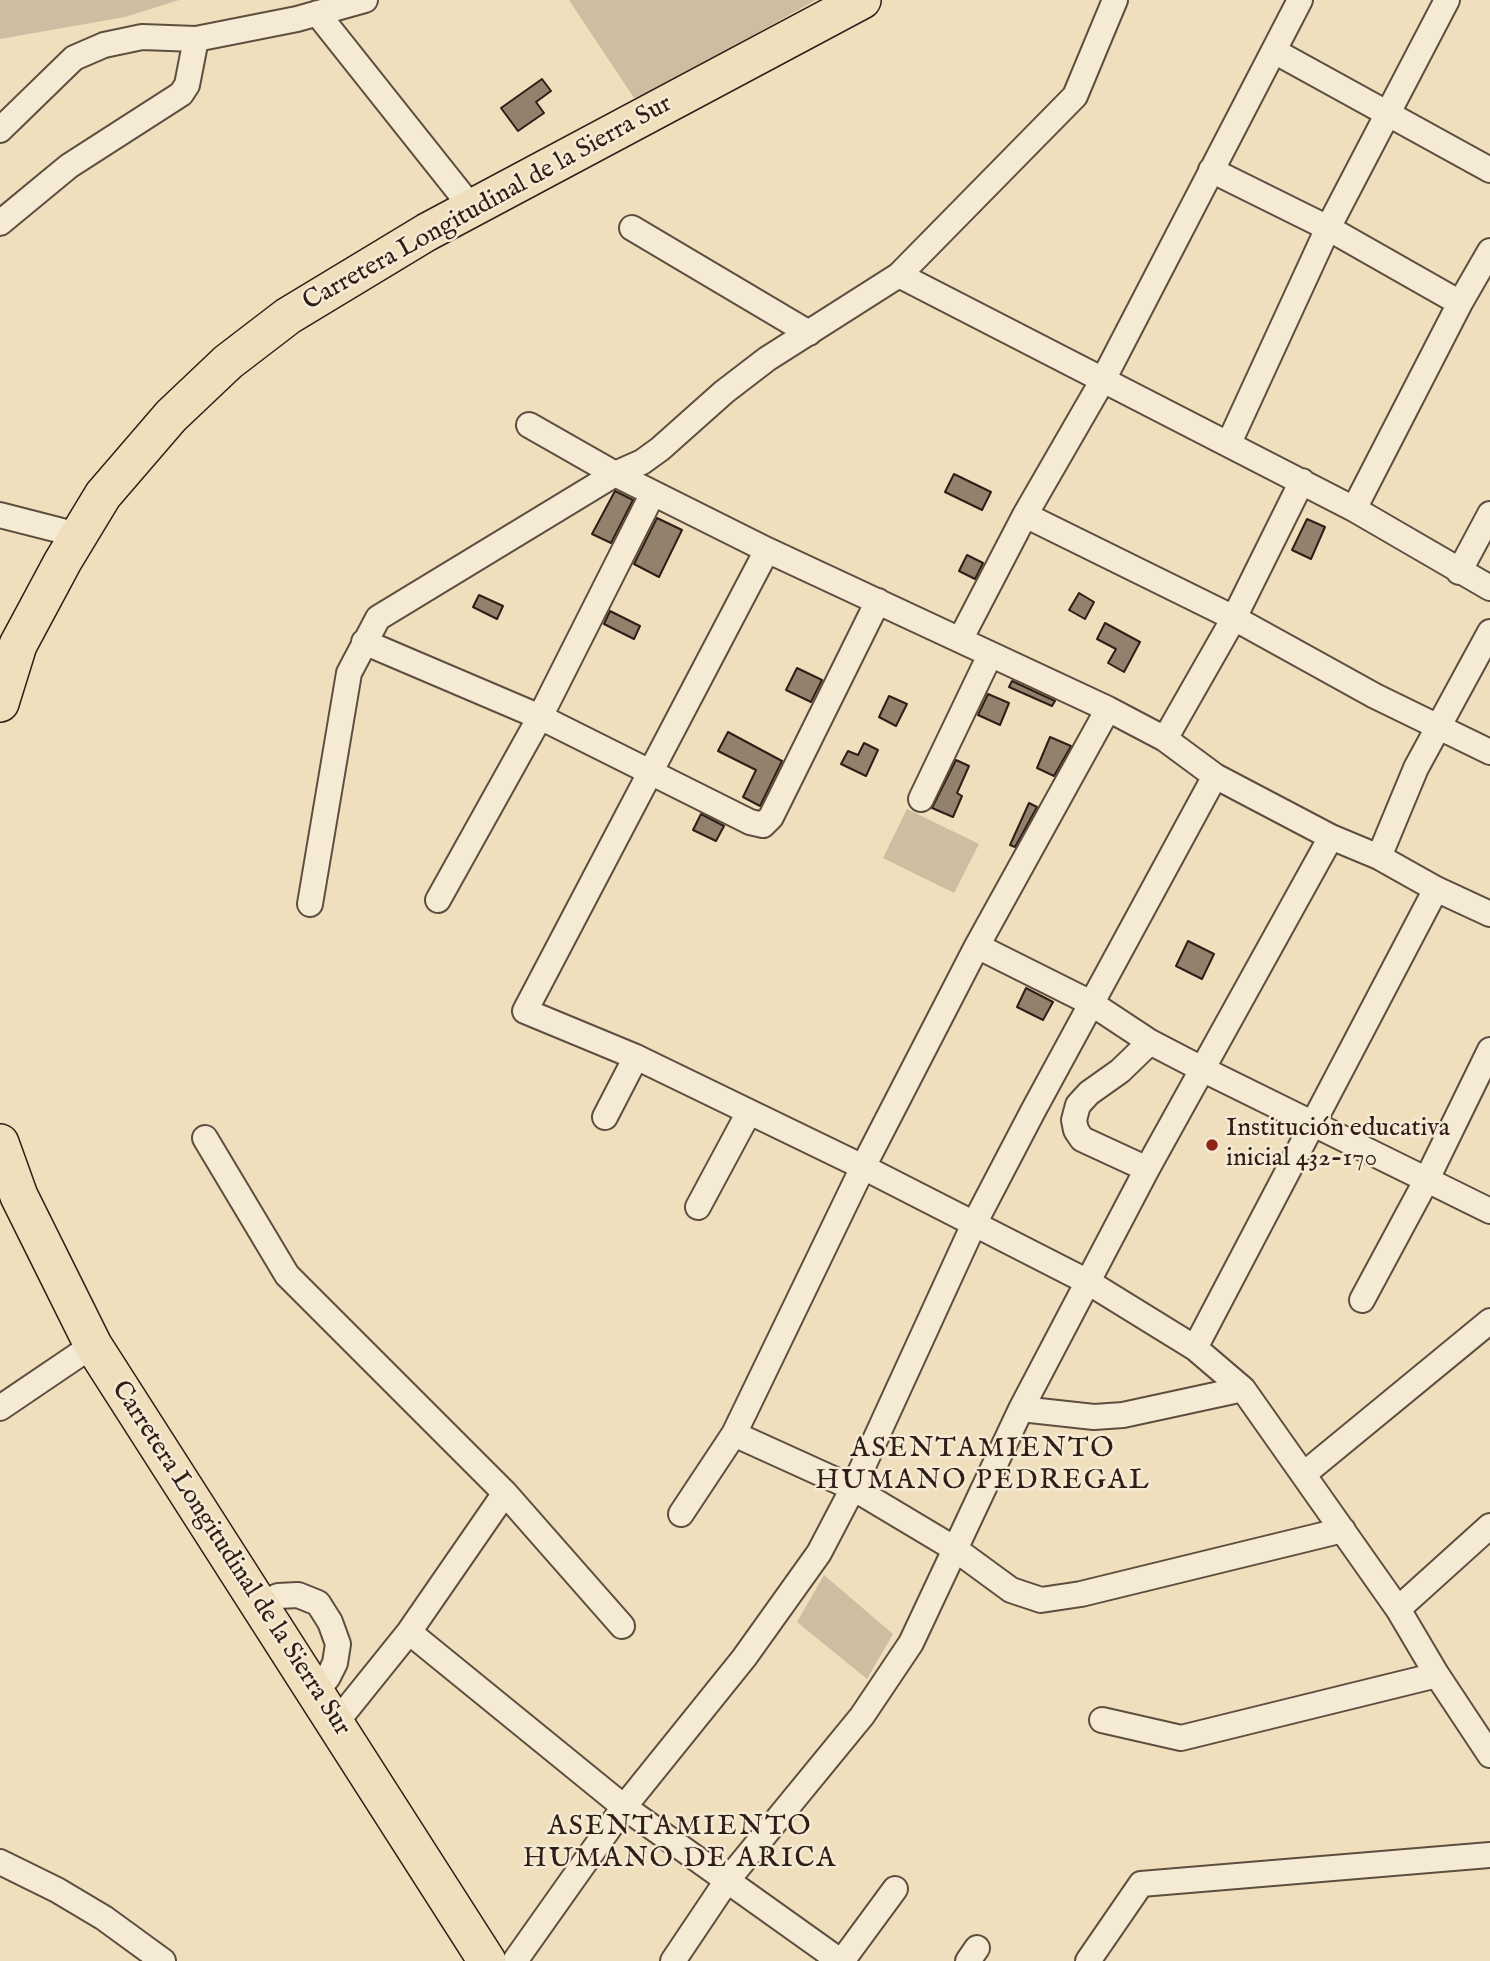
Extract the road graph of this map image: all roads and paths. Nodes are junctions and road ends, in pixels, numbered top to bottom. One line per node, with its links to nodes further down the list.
1 (365, 0): 6 (street)
2 (862, 0): 13 (highway, Carretera Longitudinal de la Sierra Sur)
3 (1115, 0): 18 (street)
4 (1300, 0): 8 (street)
5 (1447, 0): 9 (street)
6 (317, 13): 7 (street); 13 (street)
7 (196, 39): 10 (street); 14 (street)
8 (1274, 51): 9 (street); 11 (street)
9 (1389, 112): 12 (street); 16 (street)
10 (0, 130)
11 (1211, 170): 16 (street); 21 (street)
12 (1490, 170)
13 (472, 208): 31 (highway, Carretera Longitudinal de la Sierra Sur)
14 (0, 223)
15 (632, 228): 20 (street)
16 (1328, 228): 19 (street); 23 (street)
17 (1490, 251): 19 (street)
18 (899, 275): 20 (street); 21 (street)
19 (1460, 303): 27 (street)
20 (809, 333): 24 (street)
21 (1104, 378): 23 (street); 30 (street)
22 (529, 425): 24 (street)
23 (1229, 443): 25 (street)
24 (615, 474): 26 (street); 39 (street)
25 (1302, 481): 27 (street); 36 (street)
26 (653, 493): 32 (street); 43 (street)
27 (1354, 509): 33 (street)
28 (1490, 514): 33 (street)
29 (0, 515): 31 (street)
30 (1026, 515): 36 (street); 38 (street)
31 (78, 535): 41 (highway, Carretera Longitudinal de la Sierra Sur)
32 (767, 550): 35 (street); 47 (street)
33 (1459, 572): 34 (street)
34 (1490, 589)
35 (878, 601): 38 (street); 47 (street)
36 (1234, 618): 44 (street); 45 (street)
37 (1490, 632): 44 (street)
38 (960, 640): 40 (street)
39 (364, 642): 43 (street); 54 (street)
40 (989, 655): 42 (street); 49 (street)
41 (0, 703)
42 (1108, 709): 45 (street); 56 (street)
43 (540, 718): 47 (street); 53 (street)
44 (1439, 725): 46 (street); 51 (street)
45 (1165, 739): 48 (street)
46 (1490, 752)
47 (651, 771): 60 (street)
48 (1215, 776): 50 (street); 57 (street)
49 (921, 799)
50 (1331, 837): 51 (street); 61 (street)
51 (1379, 857): 52 (street)
52 (1436, 889): 55 (street); 66 (street)
53 (438, 900)
54 (310, 904)
55 (1490, 914)
56 (977, 946): 57 (street); 69 (street)
57 (1091, 1003): 58 (street); 62 (street)
58 (1150, 1042): 61 (street); 65 (street)
59 (1490, 1050): 71 (street)
60 (636, 1057): 63 (street); 64 (street)
61 (1202, 1069): 66 (street); 70 (street)
62 (1032, 1111): 65 (street); 74 (street)
63 (749, 1112): 69 (street); 72 (street)
64 (606, 1117)
65 (1074, 1120): 70 (street)
66 (1312, 1123): 71 (street); 79 (street)
67 (205, 1138): 86 (street)
68 (0, 1143): 78 (highway, Carretera Longitudinal de la Sierra Sur)
69 (863, 1167): 74 (street); 83 (street)
70 (1147, 1169): 75 (street)
71 (1426, 1181): 73 (street); 76 (street)
72 (698, 1207)
73 (1490, 1212)
74 (974, 1224): 75 (street); 85 (street)
75 (1088, 1282): 79 (street); 82 (street)
76 (1362, 1300)
77 (1490, 1321): 84 (street)
78 (93, 1345): 81 (street); 91 (highway, Carretera Longitudinal de la Sierra Sur)
79 (1195, 1348): 80 (street)
80 (1243, 1389): 82 (street); 84 (street)
81 (0, 1408)
82 (1021, 1409): 90 (street)
83 (734, 1434): 85 (street); 87 (street)
84 (1304, 1474): 89 (street)
85 (853, 1488): 90 (street); 100 (street)
86 (505, 1493): 93 (street); 94 (street)
87 (681, 1514)
88 (1490, 1526): 92 (street)
89 (1343, 1530): 90 (street); 92 (street)
90 (955, 1549): 103 (street)
91 (258, 1606): 96 (highway, Carretera Longitudinal de la Sierra Sur); 96 (street)
92 (1398, 1609): 95 (street)
93 (622, 1626)
94 (409, 1632): 98 (street); 100 (street)
95 (1437, 1675): 97 (street); 99 (street)
96 (315, 1694): 98 (highway, Carretera Longitudinal de la Sierra Sur)
97 (1102, 1720)
98 (335, 1724): 106 (highway, Carretera Longitudinal de la Sierra Sur)
99 (1490, 1755)
100 (624, 1807): 103 (street); 107 (street)
101 (1490, 1855): 110 (street)
102 (0, 1862): 105 (street)
103 (726, 1882): 108 (street); 109 (street)
104 (895, 1889): 109 (street)
105 (163, 1961)
106 (487, 1961)
107 (515, 1961)
108 (673, 1961)
109 (841, 1961)
110 (1088, 1961)

